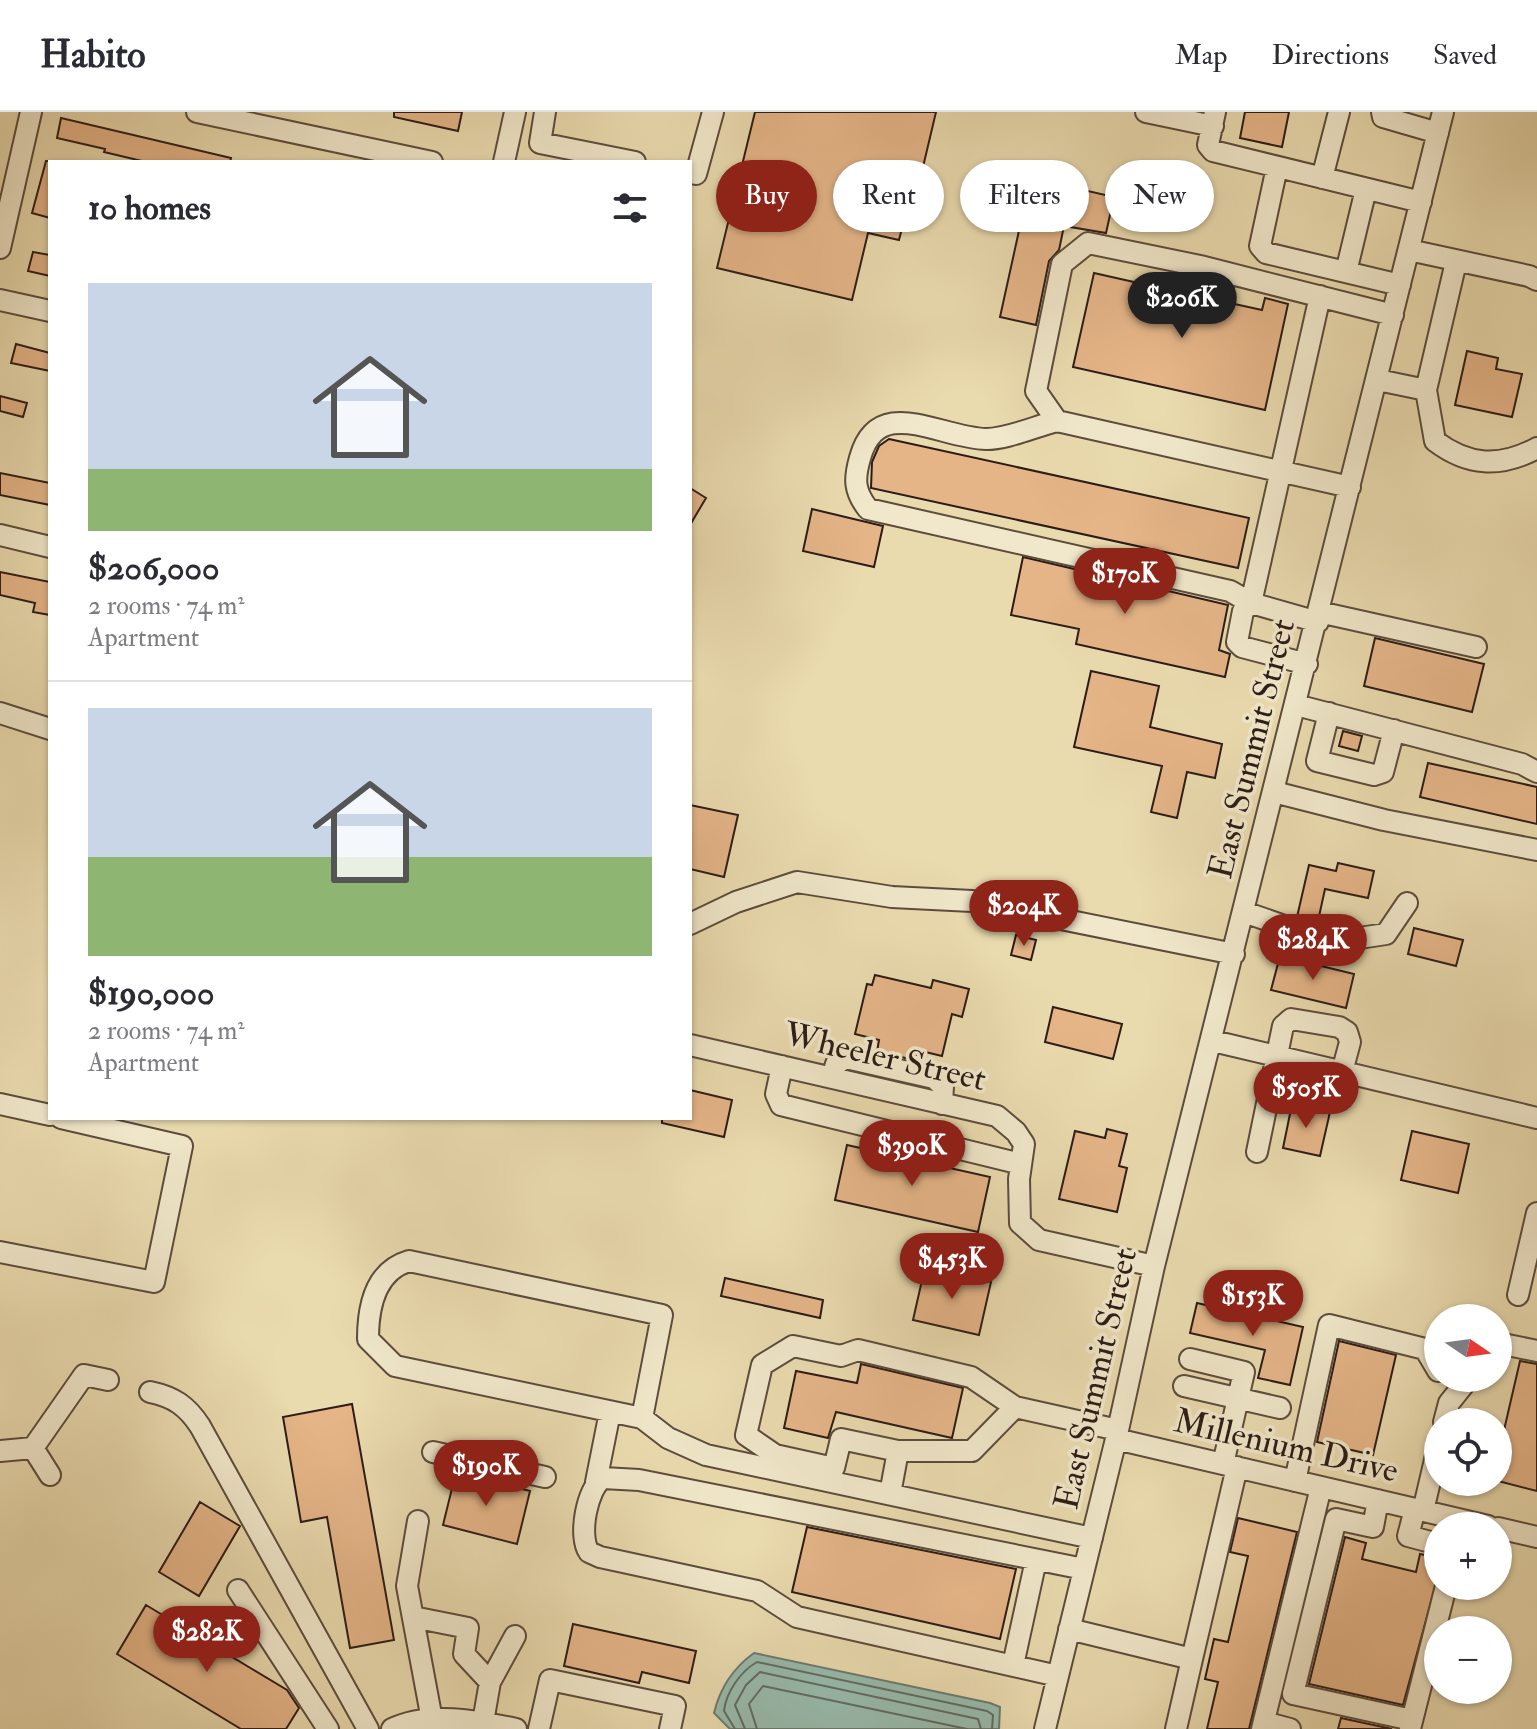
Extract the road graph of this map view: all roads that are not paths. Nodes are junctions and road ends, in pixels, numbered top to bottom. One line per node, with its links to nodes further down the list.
1 (31, 112): 20 (street)
2 (197, 112): 12 (street)
3 (515, 112): 13 (street)
4 (545, 112): 14 (street)
5 (713, 112): 16 (street)
6 (1146, 112): 10 (street)
7 (1339, 112): 17 (street)
8 (1382, 112): 11 (street)
9 (1443, 112): 11 (street, East Summit Street)
10 (1214, 119): 15 (street)
11 (1438, 133): 19 (street, East Summit Street)
12 (423, 160)
13 (504, 160)
14 (625, 160)
15 (1277, 167): 17 (street); 23 (street)
16 (692, 173)
17 (1322, 178): 18 (street)
18 (1366, 189): 19 (street); 23 (street)
19 (1421, 202): 21 (street, East Summit Street)
20 (0, 248)
21 (1409, 250): 22 (street); 25 (street, East Summit Street)
22 (1456, 262): 24 (street); 31 (street)
23 (1346, 272): 25 (street)
24 (1537, 280)
25 (1400, 285): 29 (street, East Summit Street)
26 (1320, 296): 29 (street); 32 (street); 34 (street)
27 (0, 300): 28 (street)
28 (48, 311)
29 (1393, 315): 30 (street, East Summit Street)
30 (1378, 380): 31 (street); 35 (street, East Summit Street)
31 (1426, 390): 33 (street)
32 (1057, 421): 34 (street); 38 (street)
33 (1537, 448)
34 (1280, 472): 35 (street); 38 (street)
35 (1350, 487): 39 (street, East Summit Street)
36 (0, 535): 37 (street)
37 (48, 547)
38 (1251, 603): 39 (street); 41 (street)
39 (1318, 617): 40 (street); 41 (street, East Summit Street)
40 (1476, 647)
41 (1307, 664): 42 (street, East Summit Street)
42 (1296, 705): 44 (street); 47 (street, East Summit Street)
43 (0, 713): 45 (street)
44 (1329, 713): 46 (street); 48 (street)
45 (48, 728)
46 (1394, 730): 48 (street); 49 (street)
47 (1284, 754): 48 (street); 50 (street, East Summit Street)
48 (1317, 761)
49 (1537, 772)
50 (1274, 792): 51 (street); 53 (street, East Summit Street)
51 (1537, 850)
52 (1407, 903): 53 (street)
53 (1244, 912): 55 (street, East Summit Street)
54 (692, 923): 55 (street)
55 (1234, 954): 56 (street, East Summit Street)
56 (1213, 1041): 58 (street); 69 (street, East Summit Street)
57 (692, 1045): 59 (street, Wheeler Street)
58 (1276, 1056): 60 (street); 60 (street); 65 (street)
59 (782, 1066): 66 (street, Wheeler Street); 66 (street)
60 (1342, 1072): 63 (street)
61 (0, 1104): 62 (street)
62 (48, 1112)
63 (1537, 1118)
64 (80, 1120): 68 (street)
65 (1257, 1152)
66 (1021, 1164): 69 (street, Wheeler Street)
67 (1537, 1213): 70 (street)
68 (0, 1252)
69 (1154, 1266): 83 (street, East Summit Street)
70 (1518, 1295)
71 (1512, 1346): 73 (street)
72 (1424, 1349): 92 (street)
73 (1537, 1351)
74 (1190, 1359): 78 (street)
75 (108, 1380): 84 (street)
76 (1184, 1386): 78 (street)
77 (150, 1392): 124 (street)
78 (1238, 1397): 80 (street); 88 (street)
79 (1015, 1407): 83 (street, Millenium Drive); 86 (street); 90 (street)
80 (1280, 1408)
81 (610, 1412): 82 (street); 82 (street); 93 (street)
82 (642, 1418): 90 (street)
83 (1117, 1434): 88 (street, Millenium Drive); 105 (street, East Summit Street)
84 (33, 1448): 85 (street); 89 (street)
85 (0, 1451)
86 (898, 1451): 90 (street); 96 (street)
87 (433, 1452): 91 (street)
88 (1230, 1466): 92 (street, Millenium Drive); 114 (street)
89 (50, 1475)
90 (832, 1476): 96 (street)
91 (545, 1477)
92 (1295, 1481): 94 (street, Millenium Drive)
93 (596, 1482): 107 (street); 115 (street)
94 (1321, 1487): 97 (street, Millenium Drive); 120 (street)
95 (1424, 1493): 98 (street)
96 (890, 1494): 105 (street)
97 (1378, 1500): 98 (street, Millenium Drive); 101 (street)
98 (1419, 1510): 99 (street, Millenium Drive); 103 (street)
99 (1428, 1512)
100 (418, 1521): 111 (street)
101 (1373, 1527): 103 (street); 121 (street)
102 (1512, 1531): 104 (street)
103 (1408, 1536): 106 (street)
104 (1537, 1537)
105 (1092, 1538): 108 (street, East Summit Street)
106 (1424, 1540)
107 (1036, 1560): 108 (street); 115 (street)
108 (1084, 1569): 112 (street, East Summit Street)
109 (238, 1590): 123 (street)
110 (1442, 1600): 121 (street)
111 (413, 1617): 117 (street); 118 (street)
112 (1069, 1629): 114 (street); 116 (street, East Summit Street)
113 (515, 1636): 117 (street)
114 (1192, 1659): 129 (street)
115 (1013, 1665): 116 (street)
116 (1058, 1676): 128 (street, East Summit Street)
117 (490, 1682): 119 (street)
118 (432, 1720): 119 (street); 122 (street)
119 (483, 1722): 125 (street)
120 (1263, 1725): 130 (street)
121 (1411, 1725)
122 (396, 1727)
123 (328, 1729)
124 (368, 1729)
125 (516, 1729)
126 (539, 1729): 127 (street)
127 (670, 1729)
128 (1045, 1729)
129 (1176, 1729)
130 (1290, 1729)

